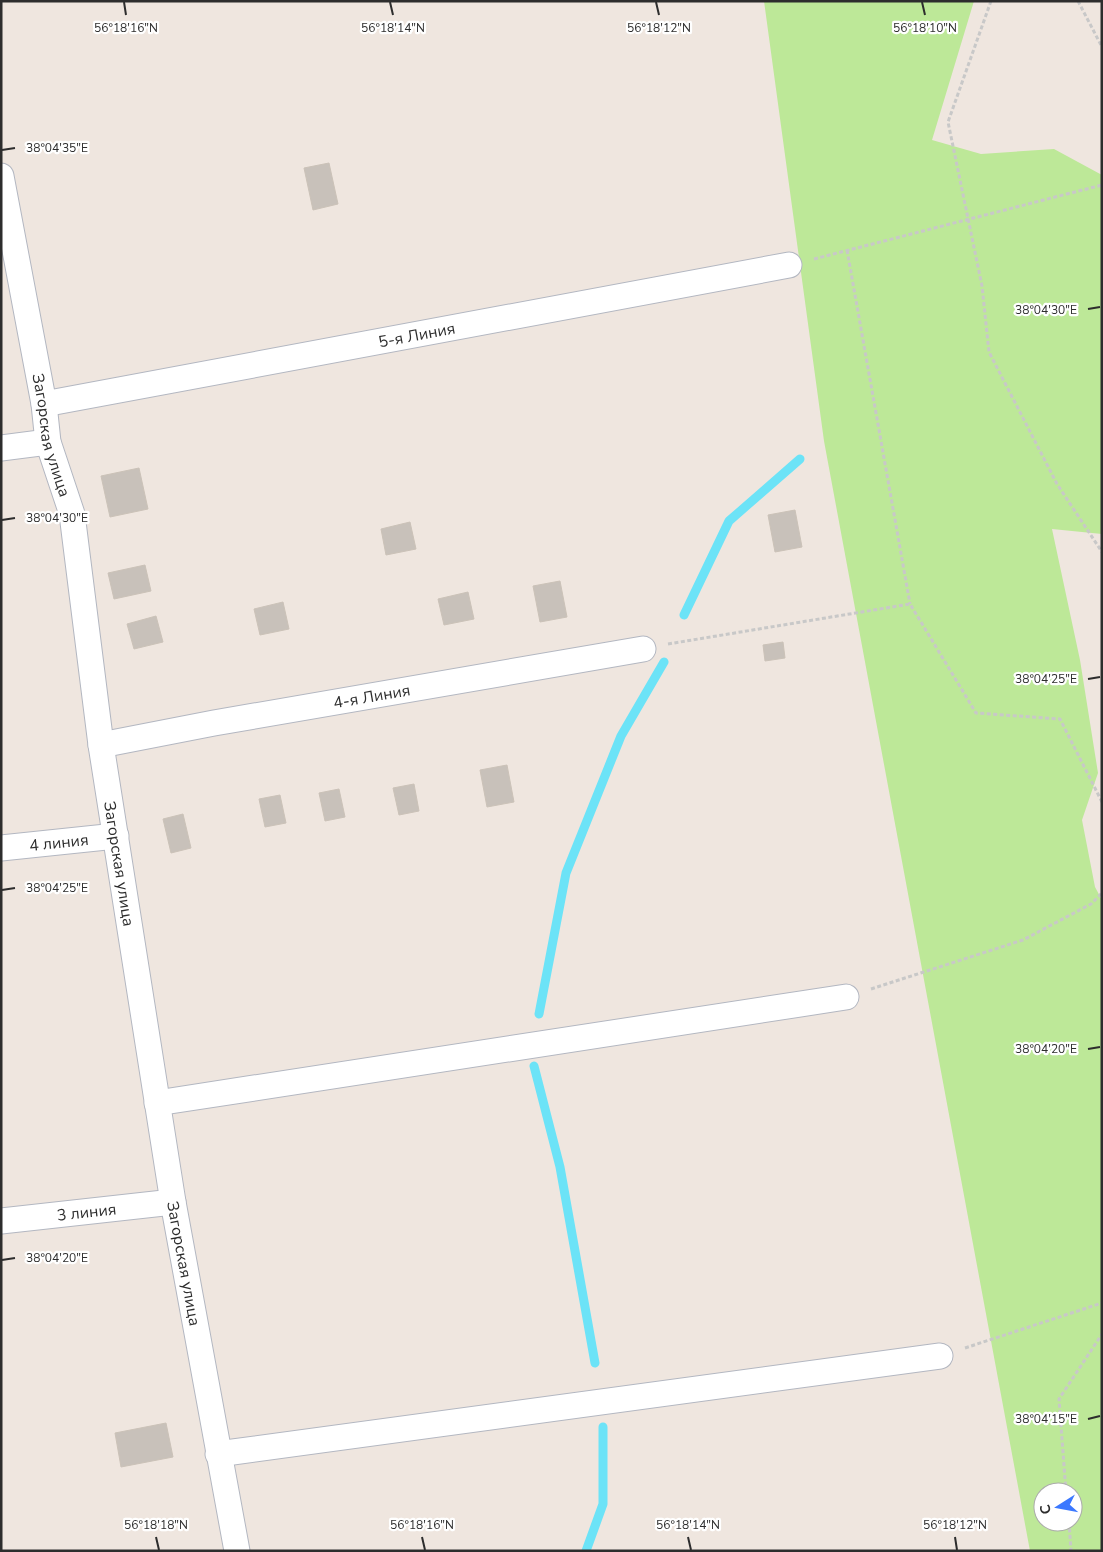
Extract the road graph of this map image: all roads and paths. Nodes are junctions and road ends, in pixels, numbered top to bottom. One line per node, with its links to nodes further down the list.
1 (991, 1): 6 (path)
2 (1078, 1): 3 (path)
3 (1102, 47)
4 (1, 176): 9 (street, Загорская улица)
5 (1102, 185): 6 (path)
6 (968, 219): 7 (path); 12 (path)
7 (847, 250): 8 (path); 13 (path)
8 (789, 265): 9 (street, 5-я Линия)
9 (44, 404): 10 (street, Загорская улица)
10 (48, 442): 11 (street); 15 (street, Загорская улица)
11 (1, 448)
12 (1102, 552)
13 (910, 604): 14 (path); 16 (path)
14 (643, 649): 15 (street, 4-я Линия)
15 (101, 745): 17 (street, Загорская улица)
16 (1102, 802)
17 (116, 836): 18 (street, 4 линия); 21 (street, Загорская улица)
18 (1, 848)
19 (1102, 894): 20 (path)
20 (846, 997): 21 (street)
21 (157, 1103): 22 (street, Загорская улица)
22 (173, 1202): 23 (street, 3 линия); 27 (street, Загорская улица)
23 (1, 1221)
24 (1102, 1303): 26 (path)
25 (1102, 1334): 28 (path)
26 (940, 1356): 27 (street)
27 (218, 1454): 30 (street, Загорская улица)
28 (1065, 1482)
29 (1069, 1532): 31 (path)
30 (237, 1551)
31 (1071, 1551)

